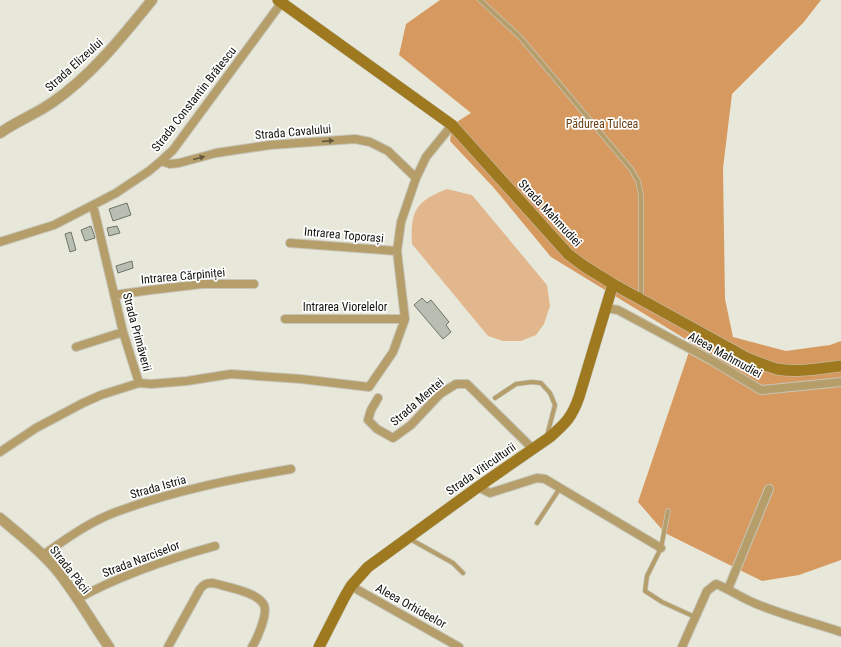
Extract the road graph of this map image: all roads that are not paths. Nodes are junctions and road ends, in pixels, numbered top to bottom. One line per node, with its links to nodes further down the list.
1 (152, 0): 5 (street, Strada Elizeului)
2 (480, 0): 15 (lane)
3 (280, 1): 4 (main road, Strada Mahmudiei); 6 (street, Strada Constantin Brătescu)
4 (452, 125): 7 (street); 13 (main road, Strada Mahmudiei)
5 (0, 133)
6 (161, 161): 7 (street, Strada Cavalului, one-way to 7); 8 (street, Strada Constantin Brătescu)
7 (416, 178): 11 (street)
8 (94, 205): 9 (street, Strada Constantin Brătescu); 14 (street, Strada Primăverii)
9 (0, 242)
10 (290, 243): 11 (street, Intrarea Toporași)
11 (397, 251): 18 (street)
12 (254, 284): 14 (street, Intrarea Cărpiniței)
13 (614, 284): 15 (main road, Strada Mahmudiei); 16 (main road, Strada Viticulturii)
14 (114, 295): 19 (street, Strada Primăverii)
15 (641, 299): 21 (main road, Strada Mahmudiei)
16 (606, 308): 22 (street, Aleea Mahmudiei); 26 (main road, Strada Viticulturii)
17 (286, 319): 18 (street, Intrarea Viorelelor)
18 (405, 319): 23 (street)
19 (123, 332): 20 (street); 23 (street, Strada Primăverii)
20 (76, 347)
21 (841, 366)
22 (841, 382)
23 (139, 383): 28 (street, Strada Primăverii)
24 (378, 398): 27 (street, Strada Mentei)
25 (495, 398): 26 (lane)
26 (546, 440): 27 (main road, Strada Viticulturii)
27 (533, 450): 30 (main road, Strada Viticulturii)
28 (0, 452)
29 (291, 469): 39 (street, Strada Istria)
30 (478, 487): 31 (street); 36 (main road, Strada Viticulturii)
31 (560, 488): 35 (lane); 38 (street)
32 (769, 489): 42 (street)
33 (668, 510): 38 (lane)
34 (0, 518): 39 (street, Strada Păcii)
35 (538, 523)
36 (407, 537): 40 (lane); 41 (main road, Strada Viticulturii)
37 (215, 546): 43 (street, Strada Narciselor)
38 (661, 548): 44 (lane)
39 (43, 555): 43 (street, Strada Păcii)
40 (463, 573)
41 (351, 586): 49 (main road, Strada Viticulturii); 50 (street, Aleea Orhideelor)
42 (728, 589): 44 (street); 45 (street)
43 (77, 599): 46 (street, Strada Păcii)
44 (695, 617): 51 (street)
45 (841, 632)
46 (109, 647)
47 (168, 647): 48 (street)
48 (252, 647)
49 (319, 647)
50 (459, 647)
51 (682, 647)

